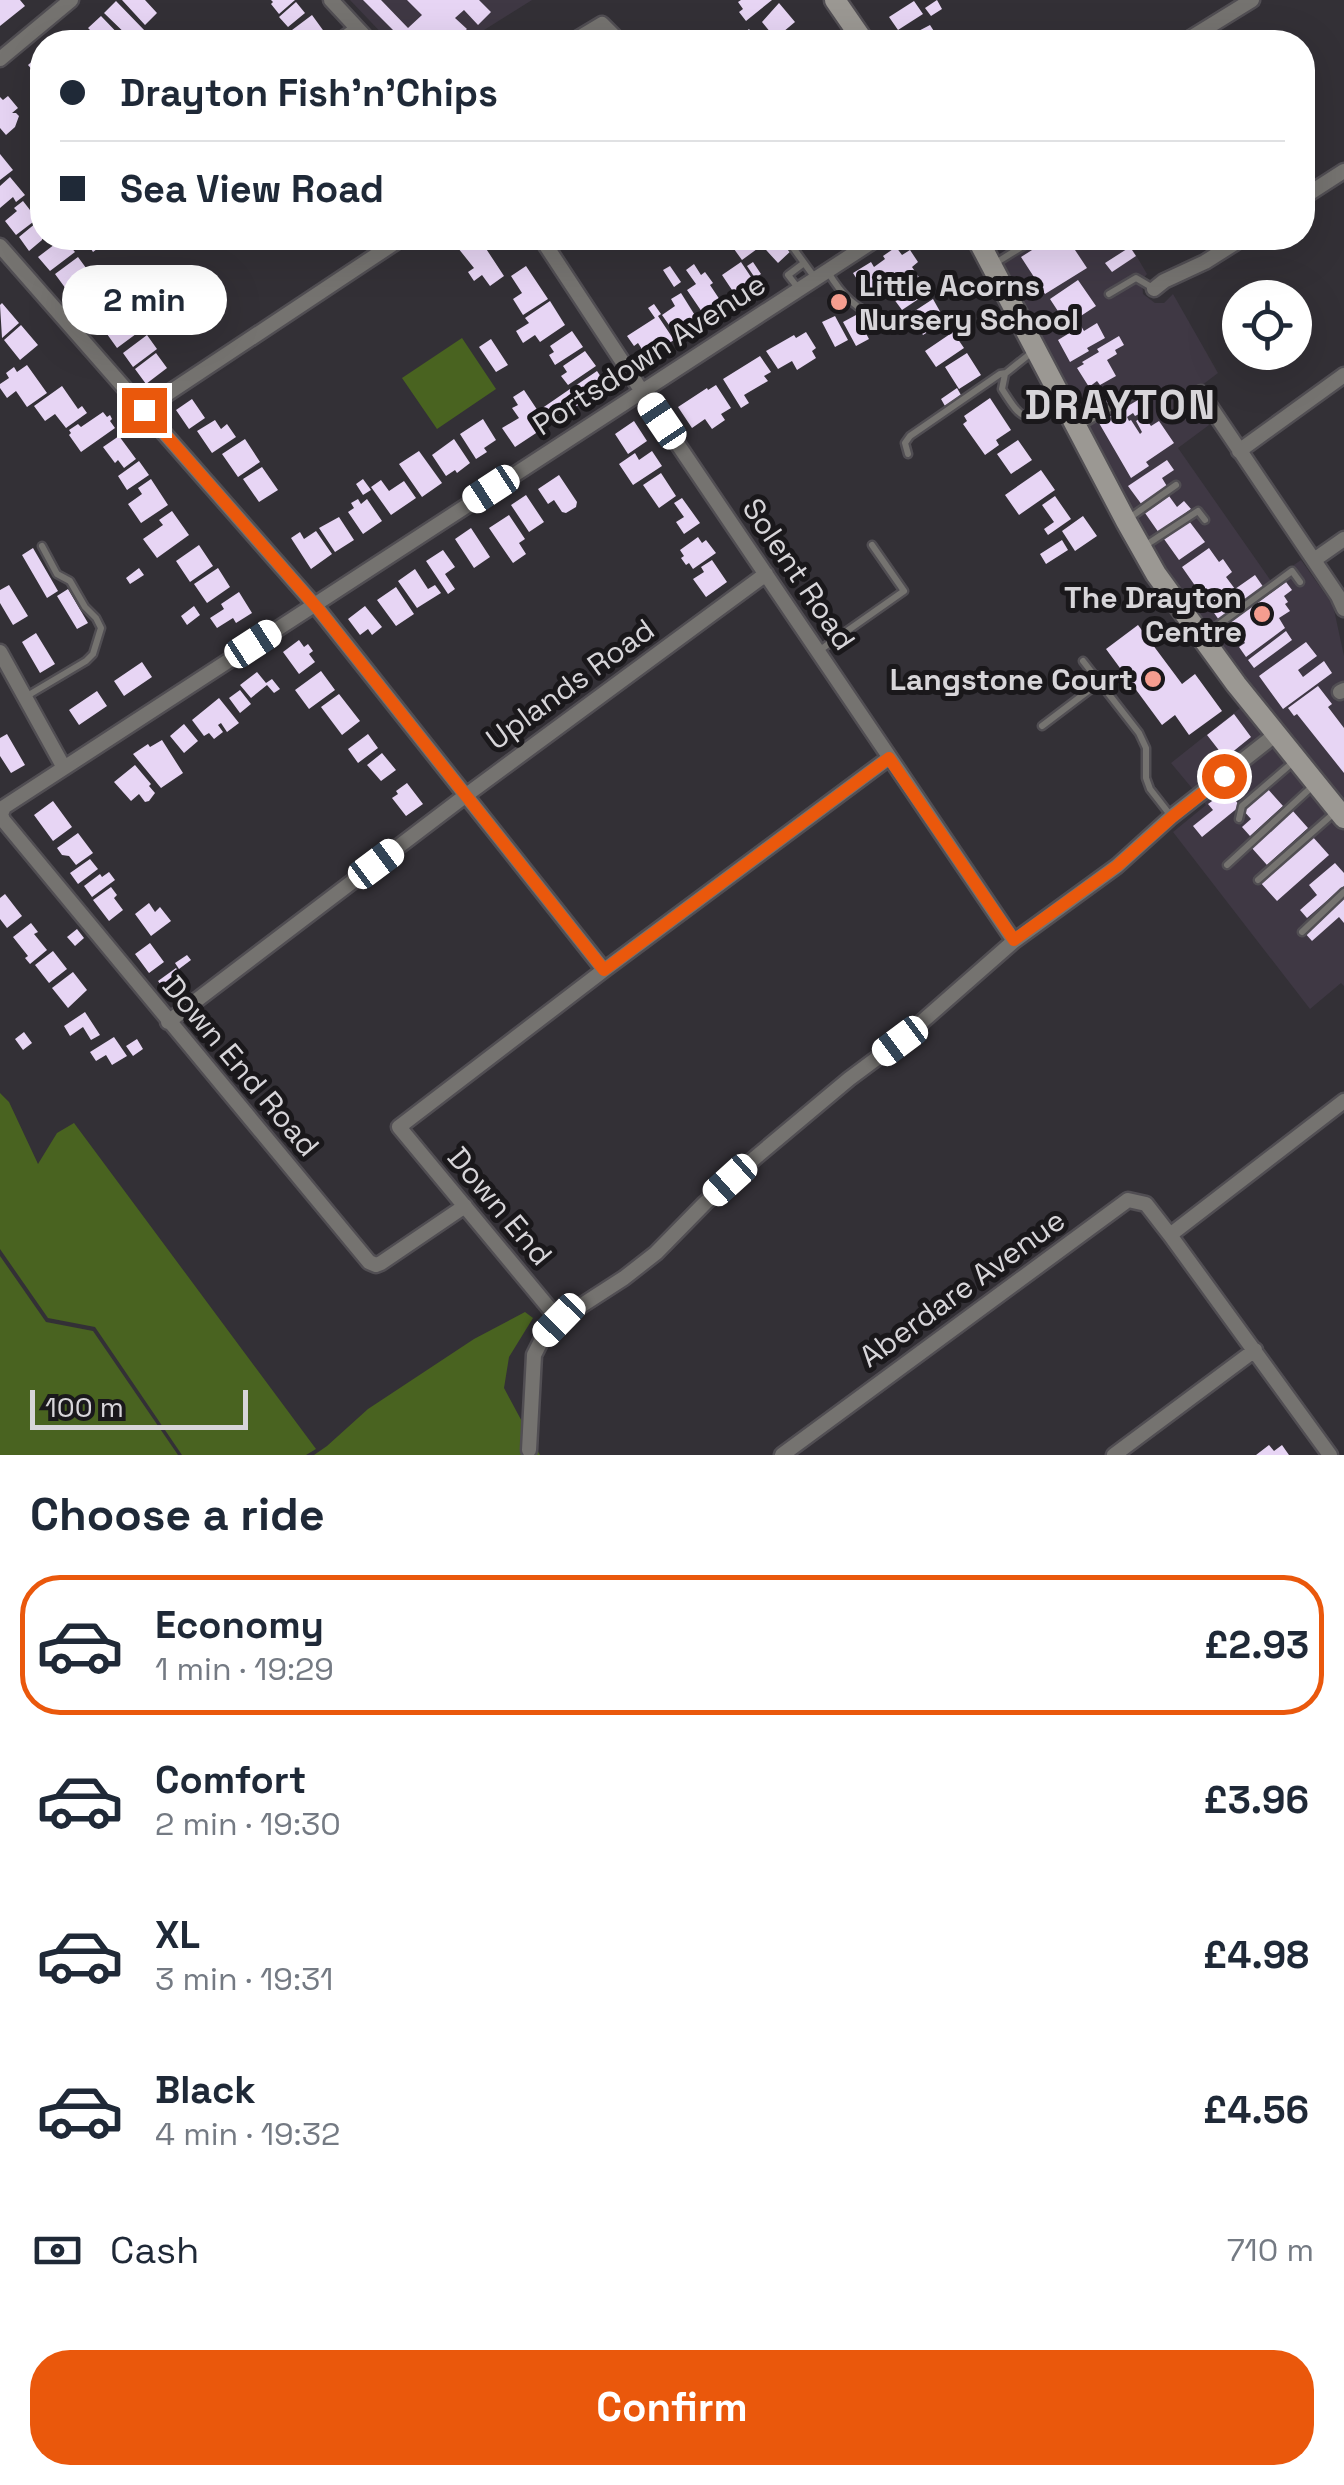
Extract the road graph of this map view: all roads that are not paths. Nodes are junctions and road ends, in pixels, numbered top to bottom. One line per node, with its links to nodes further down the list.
1 (71, 0): 6 (street)
2 (331, 0): 5 (street)
3 (835, 0): 7 (street)
4 (1252, 0): 8 (street)
5 (358, 29)
6 (35, 30)
7 (856, 30)
8 (1203, 30)
9 (30, 34): 10 (street)
10 (0, 59)
11 (1344, 171): 12 (street)
12 (1315, 190)
13 (0, 246): 35 (street)
14 (384, 250): 35 (street)
15 (549, 250): 31 (street, Solent Road)
16 (794, 250): 21 (lane)
17 (860, 250): 23 (street, Portsdown Avenue)
18 (984, 250): 22 (street)
19 (1016, 250): 22 (lane)
20 (1224, 250): 24 (street)
21 (804, 264): 23 (lane); 25 (lane)
22 (993, 264): 28 (street)
23 (822, 275): 25 (street, Portsdown Avenue); 27 (lane)
24 (1154, 289): 26 (lane)
25 (798, 290): 31 (street, Portsdown Avenue)
26 (1109, 294)
27 (882, 317)
28 (1036, 350): 29 (lane); 34 (street)
29 (1006, 373): 34 (lane); 38 (lane)
30 (1344, 375): 37 (street)
31 (641, 390): 47 (street, Solent Road); 49 (street, Portsdown Avenue)
32 (1201, 393): 37 (street)
33 (1135, 394): 36 (lane)
34 (1062, 399): 36 (street)
35 (144, 410): 49 (street)
36 (1077, 428): 40 (street)
37 (1238, 451): 46 (street)
38 (908, 454)
39 (1176, 485): 40 (lane)
40 (1126, 520): 45 (street)
41 (1205, 520): 45 (lane)
42 (1344, 539): 46 (street)
43 (872, 545): 52 (lane)
44 (42, 546): 56 (lane)
45 (1142, 548): 51 (street)
46 (1314, 560): 50 (street)
47 (766, 574): 52 (street, Solent Road); 63 (street, Uplands Road)
48 (1300, 582): 51 (lane)
49 (314, 605): 61 (street, Portsdown Avenue); 63 (street)
50 (1344, 609)
51 (1201, 638): 58 (street)
52 (819, 651): 59 (street, Solent Road)
53 (0, 652): 56 (street)
54 (1083, 661): 55 (lane)
55 (1100, 682): 57 (lane); 66 (lane)
56 (26, 696): 61 (street)
57 (1042, 726)
58 (1276, 735): 60 (street); 66 (street)
59 (889, 758): 72 (street, Solent Road); 73 (street)
60 (1296, 760): 62 (street); 67 (lane)
61 (63, 766): 64 (street, Portsdown Avenue)
62 (1316, 783): 65 (street); 68 (lane)
63 (465, 796): 73 (street); 74 (street, Uplands Road)
64 (1, 814): 74 (street, Down End Road)
65 (1342, 815): 69 (lane)
66 (1172, 817): 72 (street)
67 (1239, 819)
68 (1228, 865)
69 (1258, 880)
70 (1344, 892): 71 (lane)
71 (1302, 932)
72 (1014, 940): 78 (street)
73 (604, 970): 76 (street, Down End)
74 (168, 1022): 76 (street, Down End Road)
75 (1344, 1101): 77 (street)
76 (465, 1206): 78 (street, Down End)
77 (1170, 1235): 79 (street, Aberdare Avenue); 81 (street, Aberdare Avenue)
78 (559, 1320): 80 (street)
79 (1255, 1350): 82 (street); 83 (street, Aberdare Avenue)
80 (529, 1452)
81 (782, 1455)
82 (1114, 1455)
83 (1330, 1455)

